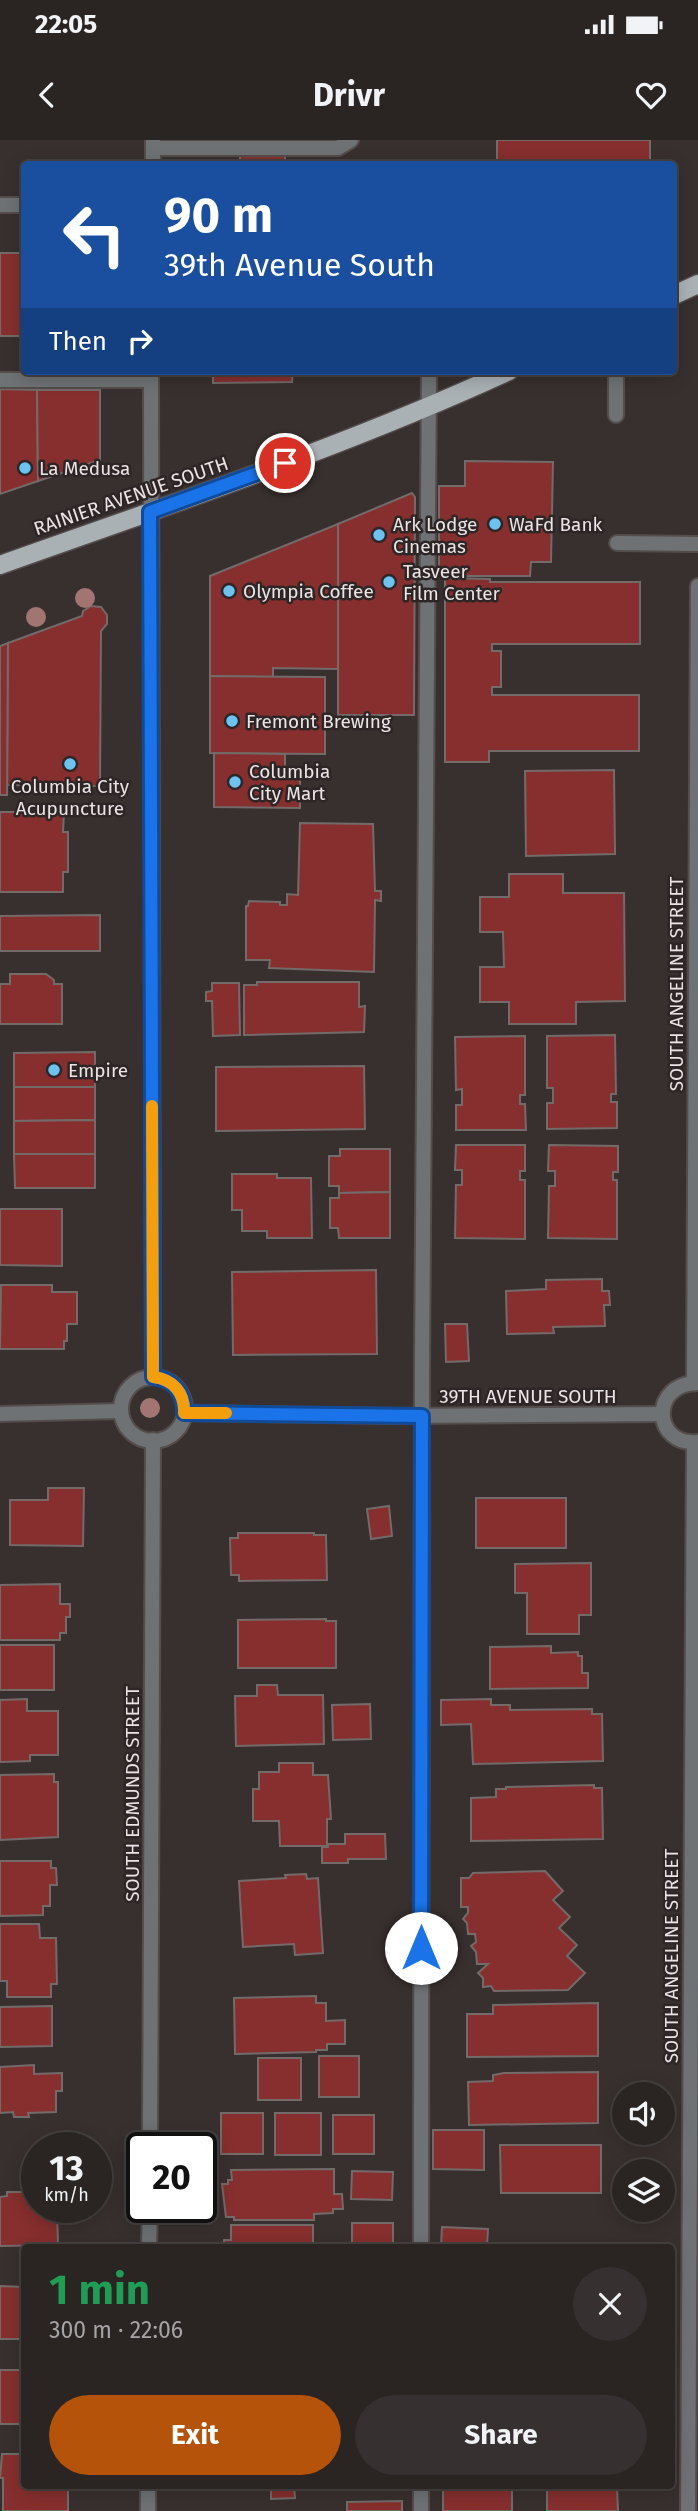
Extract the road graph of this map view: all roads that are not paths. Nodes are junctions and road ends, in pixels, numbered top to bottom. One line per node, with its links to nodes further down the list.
1 (351, 140): 2 (street)
2 (153, 144)
3 (0, 205): 4 (street)
4 (21, 205)
5 (698, 284): 6 (main road)
6 (677, 294)
7 (429, 375): 12 (street)
8 (500, 375): 12 (main road, RAINIER AVENUE SOUTH)
9 (616, 375): 13 (street)
10 (151, 376): 11 (street); 14 (street)
11 (0, 380)
12 (429, 408): 14 (main road, RAINIER AVENUE SOUTH); 26 (street)
13 (616, 415)
14 (150, 512): 17 (main road, RAINIER AVENUE SOUTH); 20 (street)
15 (617, 543): 16 (street)
16 (698, 544)
17 (0, 565)
18 (698, 586): 19 (street, SOUTH ANGELINE STREET)
19 (697, 751): 21 (street, SOUTH ANGELINE STREET)
20 (153, 1377): 22 (street); 23 (street)
21 (696, 1382): 25 (street)
22 (121, 1411): 24 (street); 27 (street)
23 (184, 1413): 26 (street, 39TH AVENUE SOUTH); 27 (street)
24 (0, 1414)
25 (662, 1414): 26 (street, 39TH AVENUE SOUTH); 28 (street)
26 (422, 1416): 32 (street)
27 (153, 1440): 29 (street, SOUTH EDMUNDS STREET)
28 (696, 1443): 37 (street, SOUTH ANGELINE STREET)
29 (150, 2132)
30 (150, 2223): 31 (street)
31 (149, 2244)
32 (421, 2244)
33 (148, 2489): 35 (street)
34 (421, 2489): 36 (street)
35 (148, 2511)
36 (421, 2511)
37 (688, 2511)

